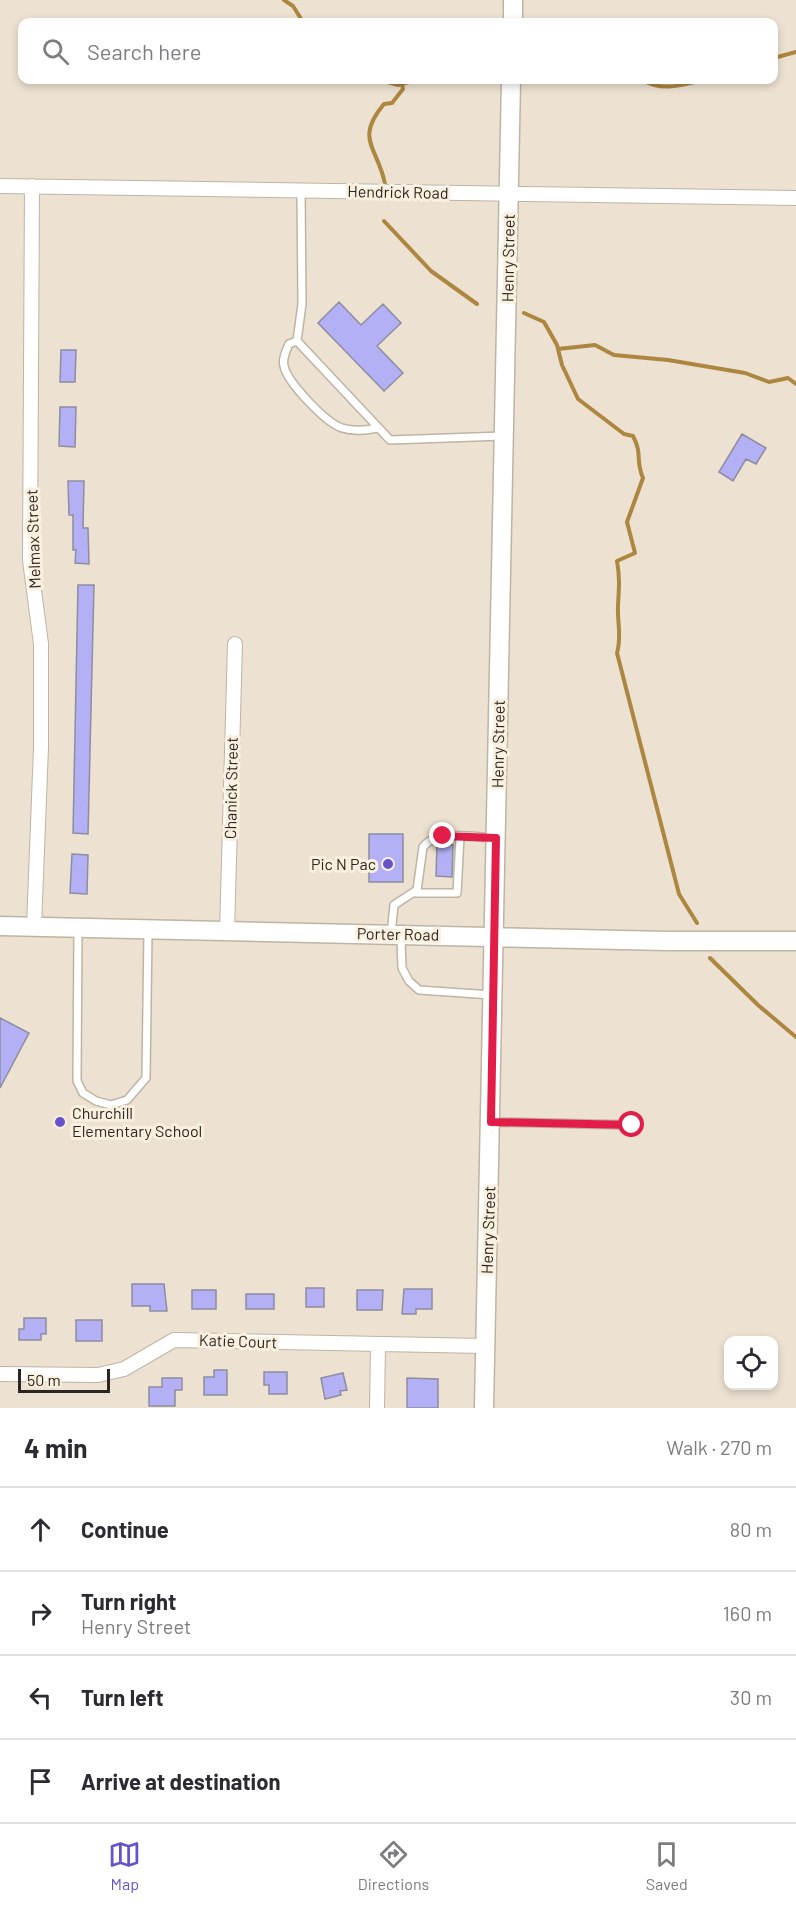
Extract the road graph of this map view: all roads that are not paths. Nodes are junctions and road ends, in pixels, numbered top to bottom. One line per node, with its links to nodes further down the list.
1 (513, 0): 2 (street)
2 (513, 18)
3 (511, 84): 7 (street, Henry Street)
4 (0, 186): 5 (street, Hendrick Road)
5 (33, 186): 6 (street, Hendrick Road); 17 (street, Melmax Street)
6 (301, 191): 7 (street, Hendrick Road); 9 (lane)
7 (510, 194): 8 (street, Hendrick Road); 11 (street, Henry Street)
8 (796, 198)
9 (297, 341): 10 (lane); 10 (lane)
10 (379, 428): 11 (lane)
11 (505, 436): 14 (street, Henry Street)
12 (235, 644): 20 (street, Chanick Street)
13 (460, 837): 14 (lane); 15 (lane); 15 (lane)
14 (496, 838): 22 (street, Henry Street)
15 (416, 892): 21 (lane)
16 (0, 926): 17 (street, Porter Road)
17 (34, 927): 18 (street, Porter Road)
18 (78, 928): 19 (street, Porter Road); 19 (lane)
19 (148, 930): 20 (street, Porter Road)
20 (227, 932): 21 (street, Porter Road)
21 (396, 934): 22 (street, Porter Road); 24 (lane)
22 (493, 936): 23 (street, Porter Road); 24 (street, Henry Street)
23 (796, 941)
24 (492, 995): 25 (street, Henry Street)
25 (491, 1122): 26 (lane); 28 (street, Henry Street)
26 (632, 1125)
27 (378, 1345): 28 (street, Katie Court); 29 (street, Katie Court); 30 (street)
28 (484, 1347): 31 (street, Henry Street)
29 (0, 1374)
30 (377, 1408)
31 (483, 1408)

